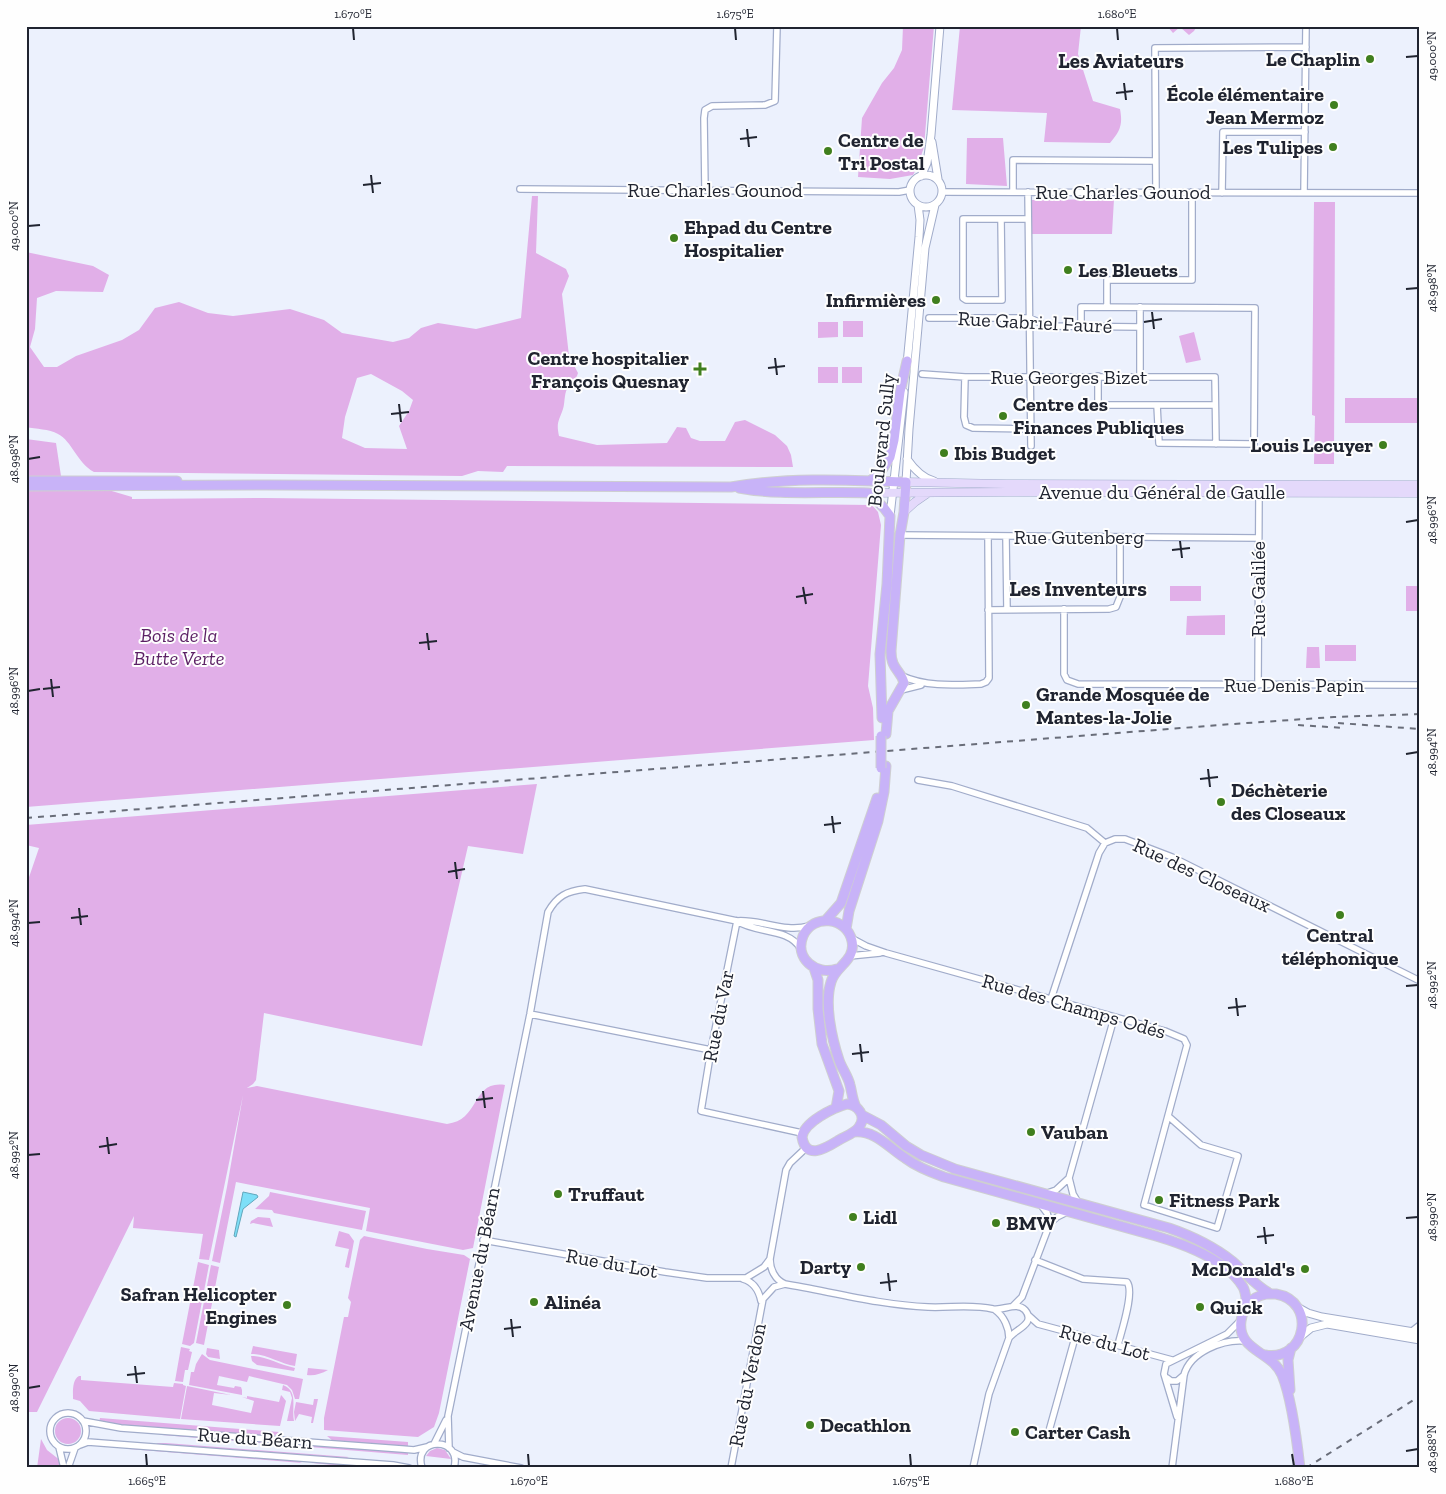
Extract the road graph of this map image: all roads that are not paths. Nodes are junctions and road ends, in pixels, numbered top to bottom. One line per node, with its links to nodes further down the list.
1 (777, 26): 11 (street)
2 (940, 26): 6 (street)
3 (1306, 26): 4 (street)
4 (1306, 47): 5 (street); 7 (street)
5 (1305, 132): 18 (street); 19 (street)
6 (931, 135): 8 (street); 9 (street)
7 (1154, 161): 14 (street); 16 (street)
8 (921, 176): 9 (street); 12 (street)
9 (938, 179): 13 (street)
10 (520, 189): 11 (street, Rue Charles Gounod)
11 (705, 190): 12 (street, Rue Charles Gounod)
12 (910, 190): 21 (street)
13 (943, 192): 14 (street, Rue Charles Gounod); 22 (street)
14 (1013, 192): 15 (street, Rue Charles Gounod)
15 (1028, 192): 16 (street, Rue Charles Gounod); 24 (street)
16 (1156, 192): 17 (street, Rue Charles Gounod)
17 (1192, 192): 18 (street, Rue Charles Gounod); 25 (street)
18 (1222, 192): 19 (street, Rue Charles Gounod)
19 (1304, 193): 20 (street, Rue Charles Gounod)
20 (1420, 193)
21 (918, 205): 22 (street); 31 (street, Boulevard Sully)
22 (935, 205): 42 (street, Boulevard Sully)
23 (1001, 219): 23 (street); 24 (street)
24 (1028, 219): 28 (street)
25 (1107, 307): 26 (street); 29 (street)
26 (1140, 307): 30 (street); 40 (street)
27 (929, 318): 28 (street, Rue Gabriel Fauré)
28 (1030, 318): 29 (street, Rue Gabriel Fauré); 33 (street)
29 (1081, 326): 30 (street, Rue Gabriel Fauré)
30 (1140, 327): 35 (street)
31 (907, 361): 44 (main road); 45 (street, Boulevard Sully)
32 (922, 374): 36 (street, Rue Georges Bizet)
33 (1030, 376): 34 (street, Rue Georges Bizet); 36 (street, Rue Georges Bizet); 39 (street)
34 (1098, 376): 35 (street, Rue Georges Bizet); 37 (street)
35 (1140, 376): 38 (street, Rue Georges Bizet)
36 (965, 377): 39 (street)
37 (1157, 406): 38 (street); 40 (street)
38 (1215, 406): 40 (street)
39 (1031, 429): 41 (street)
40 (1216, 444)
41 (1031, 446)
42 (907, 459): 46 (street, Boulevard Sully); 47 (street)
43 (26, 480): 48 (main road)
44 (870, 481): 45 (main road); 51 (main road)
45 (893, 482): 46 (main road); 54 (street, Boulevard Sully)
46 (906, 482): 47 (main road, Avenue du Général de Gaulle); 55 (main road, Boulevard Sully)
47 (940, 482): 49 (main road, Avenue du Général de Gaulle)
48 (267, 485): 50 (main road); 51 (main road)
49 (1420, 485)
50 (26, 486)
51 (731, 487): 53 (main road)
52 (1259, 492): 56 (main road, Avenue du Général de Gaulle); 57 (main road, Avenue du Général de Gaulle); 64 (street, Rue Galilée)
53 (869, 493): 54 (main road, Avenue du Général de Gaulle); 59 (main road)
54 (893, 493): 55 (main road, Avenue du Général de Gaulle); 59 (street, Boulevard Sully)
55 (905, 493): 56 (main road, Avenue du Général de Gaulle); 58 (main road, Boulevard Sully)
56 (928, 493): 58 (main road)
57 (1420, 493)
58 (904, 512): 60 (main road, Boulevard Sully)
59 (890, 516): 69 (main road, Boulevard Sully)
60 (900, 535): 61 (street, Rue Gutenberg); 68 (main road, Boulevard Sully)
61 (988, 537): 62 (street, Rue Gutenberg); 66 (street)
62 (1006, 537): 63 (street, Rue Gutenberg); 67 (street)
63 (1120, 538): 64 (street, Rue Gutenberg); 65 (street)
64 (1258, 538): 71 (street, Rue Galilée)
65 (1064, 609): 67 (street); 71 (street, Rue Denis Papin)
66 (988, 610): 67 (street); 70 (street)
67 (1006, 610)
68 (899, 674): 69 (main road); 70 (street); 73 (main road)
69 (881, 684): 73 (main road); 74 (main road, Boulevard Sully)
70 (928, 684): 73 (street)
71 (1258, 685): 72 (street, Rue Denis Papin)
72 (1420, 685)
73 (899, 692): 74 (main road)
74 (884, 735): 75 (main road)
75 (883, 767): 78 (main road); 81 (main road)
76 (918, 780): 77 (street)
77 (1105, 842): 88 (street, Rue des Closeaux); 89 (street, Rue des Closeaux)
78 (826, 920): 80 (main road); 81 (main road)
79 (737, 921): 80 (street); 83 (street); 90 (street, Avenue du Béarn); 92 (street, Rue du Var)
80 (811, 926): 83 (main road)
81 (846, 929): 82 (main road)
82 (851, 938): 84 (street, Rue des Champs Odés); 85 (main road)
83 (802, 950): 86 (main road)
84 (886, 953): 85 (street, Rue des Champs Odés); 89 (street, Rue des Champs Odés)
85 (850, 956): 87 (main road)
86 (814, 968): 87 (main road); 94 (main road)
87 (837, 969): 93 (main road)
88 (1420, 981)
89 (1051, 999): 91 (street, Rue des Champs Odés)
90 (530, 1014): 92 (street); 106 (street, Avenue du Béarn)
91 (1114, 1018): 96 (street, Rue des Champs Odés); 100 (street)
92 (711, 1050): 98 (street, Rue du Var)
93 (856, 1107): 94 (main road); 95 (main road)
94 (836, 1108): 98 (main road)
95 (862, 1115): 97 (main road); 101 (main road)
96 (1168, 1116): 96 (street, Rue des Champs Odés)
97 (854, 1132): 99 (main road); 102 (main road)
98 (802, 1133): 99 (main road)
99 (806, 1147): 107 (street)
100 (1069, 1178): 101 (street); 103 (street)
101 (1045, 1194): 103 (main road)
102 (1039, 1204): 104 (main road); 105 (street)
103 (1079, 1204): 116 (main road)
104 (1069, 1212): 105 (street); 119 (main road)
105 (1050, 1223): 108 (street)
106 (483, 1240): 112 (street, Rue du Lot); 146 (street, Avenue du Béarn)
107 (770, 1259): 109 (street); 111 (street)
108 (1035, 1260): 117 (street); 138 (street)
109 (761, 1269): 110 (street); 111 (street)
110 (755, 1273): 112 (street); 114 (street)
111 (774, 1274): 113 (street); 115 (street)
112 (742, 1279): 114 (street)
113 (785, 1284): 115 (street); 122 (street)
114 (756, 1287): 115 (street); 118 (street)
115 (772, 1289): 118 (street)
116 (1271, 1294): 119 (main road); 121 (main road)
117 (1022, 1297): 120 (street); 123 (street)
118 (762, 1303): 156 (street, Rue du Verdon)
119 (1247, 1306): 125 (main road)
120 (1011, 1307): 122 (street); 123 (street); 126 (street)
121 (1297, 1307): 131 (street); 134 (main road)
122 (994, 1309): 126 (street)
123 (1024, 1309): 124 (street)
124 (1028, 1315): 127 (street); 129 (street)
125 (1241, 1319): 137 (main road); 142 (street, Rue du Lot)
126 (1005, 1323): 130 (street); 135 (street)
127 (1038, 1324): 129 (street); 133 (street, Rue du Lot)
128 (1420, 1325): 131 (street)
129 (1025, 1326): 130 (street)
130 (1018, 1330): 135 (street)
131 (1411, 1332): 132 (street)
132 (1420, 1333)
133 (1076, 1334): 138 (street, Rue du Lot); 150 (street)
134 (1300, 1337): 136 (street); 139 (main road)
135 (1009, 1338): 163 (street)
136 (1420, 1340)
137 (1246, 1341): 141 (main road); 144 (street)
138 (1118, 1346): 140 (street, Rue du Lot)
139 (1292, 1348): 141 (main road); 149 (main road)
140 (1154, 1355): 142 (street, Rue du Lot); 143 (street)
141 (1265, 1355): 149 (main road)
142 (1174, 1360): 143 (street); 144 (street)
143 (1164, 1369): 145 (street)
144 (1185, 1373): 145 (street); 148 (street)
145 (1165, 1376): 148 (street)
146 (448, 1416): 151 (street, Avenue du Béarn); 155 (street, Avenue du Béarn)
147 (83, 1421): 152 (street); 153 (street); 154 (street, Rue du Béarn)
148 (1179, 1422): 164 (street)
149 (1294, 1427): 165 (main road)
150 (1049, 1431)
151 (434, 1444): 154 (street, Rue du Béarn); 155 (street)
152 (77, 1446): 153 (street); 158 (street); 159 (street, Rue du Béarn)
153 (59, 1447): 157 (street)
154 (427, 1447): 160 (street)
155 (451, 1450): 161 (street, Avenue du Béarn); 162 (street)
156 (731, 1467)
157 (64, 1468)
158 (68, 1468)
159 (409, 1468)
160 (422, 1468)
161 (454, 1468)
162 (521, 1468)
163 (973, 1468)
164 (1172, 1468)
165 (1300, 1468)

